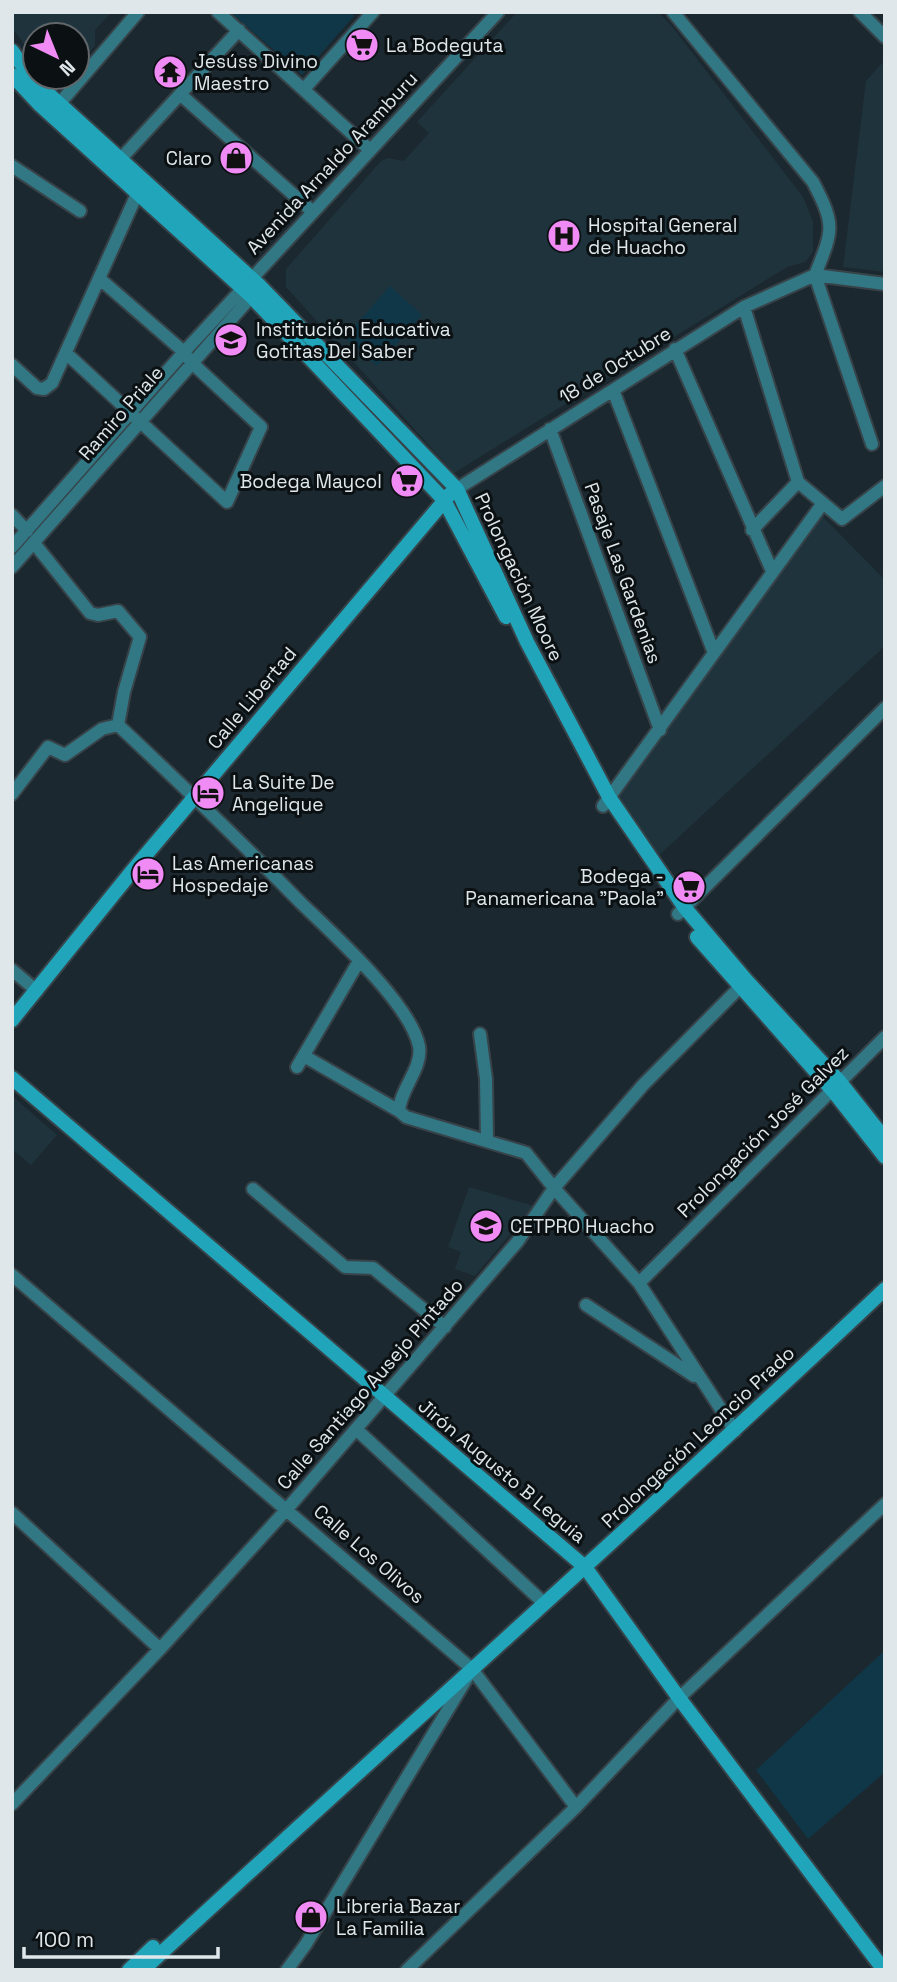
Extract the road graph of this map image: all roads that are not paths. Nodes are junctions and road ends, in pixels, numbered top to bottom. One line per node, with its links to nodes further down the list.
1 (138, 12): 13 (street)
2 (218, 12): 7 (street)
3 (674, 12): 20 (street)
4 (860, 12): 8 (street)
5 (497, 13): 14 (street, Avenida Arnaldo Aramburu)
6 (368, 14): 11 (street)
7 (239, 30): 11 (street); 12 (street)
8 (885, 37)
9 (12, 51): 10 (street, Prolongación Moore)
10 (18, 79): 13 (street, Prolongación Moore)
11 (304, 89): 14 (street)
12 (181, 94): 15 (street); 19 (street)
13 (55, 109): 15 (street, Prolongación Moore)
14 (370, 150): 19 (street, Avenida Arnaldo Aramburu)
15 (116, 164): 17 (street, Prolongación Moore); 23 (street, Prolongación Moore)
16 (12, 166): 18 (street)
17 (137, 194): 21 (street); 23 (street, Prolongación Moore)
18 (80, 211)
19 (313, 212): 23 (street, Avenida Arnaldo Aramburu)
20 (815, 275): 22 (street); 24 (street, 18 de Octubre); 32 (street)
21 (100, 279): 26 (street); 27 (street)
22 (885, 284)
23 (252, 287): 27 (street, Ramiro Priale); 35 (street, Prolongación Moore); 36 (street, Prolongación Moore)
24 (744, 307): 25 (street, 18 de Octubre); 33 (street)
25 (675, 349): 29 (street, 18 de Octubre); 39 (street)
26 (66, 353): 28 (street); 30 (street)
27 (187, 357): 30 (street, Ramiro Priale); 30 (street)
28 (12, 365)
29 (613, 390): 31 (street, 18 de Octubre); 45 (street)
30 (135, 417): 40 (street, Ramiro Priale); 41 (street, Ramiro Priale)
31 (550, 429): 35 (street, 18 de Octubre); 48 (street, Pasaje Las Gardenias)
32 (872, 444)
33 (798, 482): 37 (street); 39 (street)
34 (885, 486): 37 (street)
35 (457, 489): 36 (street, 18 de Octubre); 51 (street, Prolongación Moore)
36 (444, 500): 50 (street, Calle Libertad); 51 (street, Prolongación Moore)
37 (823, 503): 44 (street)
38 (12, 515): 40 (street)
39 (752, 530): 44 (street)
40 (27, 531): 42 (street, Ramiro Priale)
41 (34, 543): 43 (street, Ramiro Priale); 47 (street)
42 (12, 547)
43 (12, 567)
44 (772, 571): 45 (street)
45 (714, 653): 48 (street)
46 (883, 714): 52 (street)
47 (118, 725): 49 (street); 50 (street)
48 (660, 730): 51 (street)
49 (12, 794)
50 (195, 796): 53 (street); 56 (street, Calle Libertad)
51 (606, 802): 52 (street, Prolongación Moore)
52 (682, 911): 55 (street, Prolongación Moore)
53 (359, 961): 62 (street); 62 (street)
54 (12, 970): 56 (street)
55 (743, 984): 61 (street, Prolongación Moore); 66 (street, Calle Santiago Ausejo Pintado)
56 (37, 991): 57 (street, Calle Libertad)
57 (12, 1020)
58 (480, 1034): 63 (street)
59 (885, 1037): 61 (street, Prolongación José Galvez)
60 (12, 1078): 74 (street, Jirón Augusto B Leguia)
61 (837, 1087): 64 (street); 65 (street); 69 (street, Prolongación José Galvez)
62 (399, 1111): 63 (street)
63 (487, 1139): 66 (street)
64 (885, 1139)
65 (885, 1157)
66 (554, 1188): 69 (street); 72 (street, Calle Santiago Ausejo Pintado)
67 (253, 1189): 72 (street)
68 (12, 1275): 78 (street, Calle Los Olivos)
69 (639, 1283): 73 (street)
70 (885, 1289): 76 (street, Prolongación Leoncio Prado)
71 (586, 1305): 73 (street)
72 (445, 1327): 74 (street, Calle Santiago Ausejo Pintado)
73 (700, 1380): 76 (street)
74 (386, 1398): 75 (street, Calle Santiago Ausejo Pintado); 80 (street, Jirón Augusto B Leguia)
75 (358, 1430): 78 (street, Calle Santiago Ausejo Pintado); 81 (street)
76 (735, 1431): 80 (street, Prolongación Leoncio Prado)
77 (885, 1504): 84 (street)
78 (287, 1509): 82 (street, Calle Santiago Ausejo Pintado); 83 (street, Calle Los Olivos)
79 (12, 1513): 82 (street)
80 (585, 1567): 81 (street, Prolongación Leoncio Prado); 84 (street, Jirón Augusto B Leguia)
81 (545, 1604): 83 (street, Prolongación Leoncio Prado)
82 (160, 1649): 85 (street, Calle Santiago Ausejo Pintado)
83 (472, 1669): 86 (street, Calle Los Olivos); 87 (street, Prolongación Leoncio Prado); 88 (street, Prolongación Leoncio Prado); 89 (street, Prolongación Leoncio Prado)
84 (679, 1698): 86 (street); 91 (street, Jirón Augusto B Leguia)
85 (12, 1804)
86 (576, 1807): 90 (street)
87 (128, 1970)
88 (143, 1970)
89 (287, 1970)
90 (407, 1970)
91 (884, 1970)

